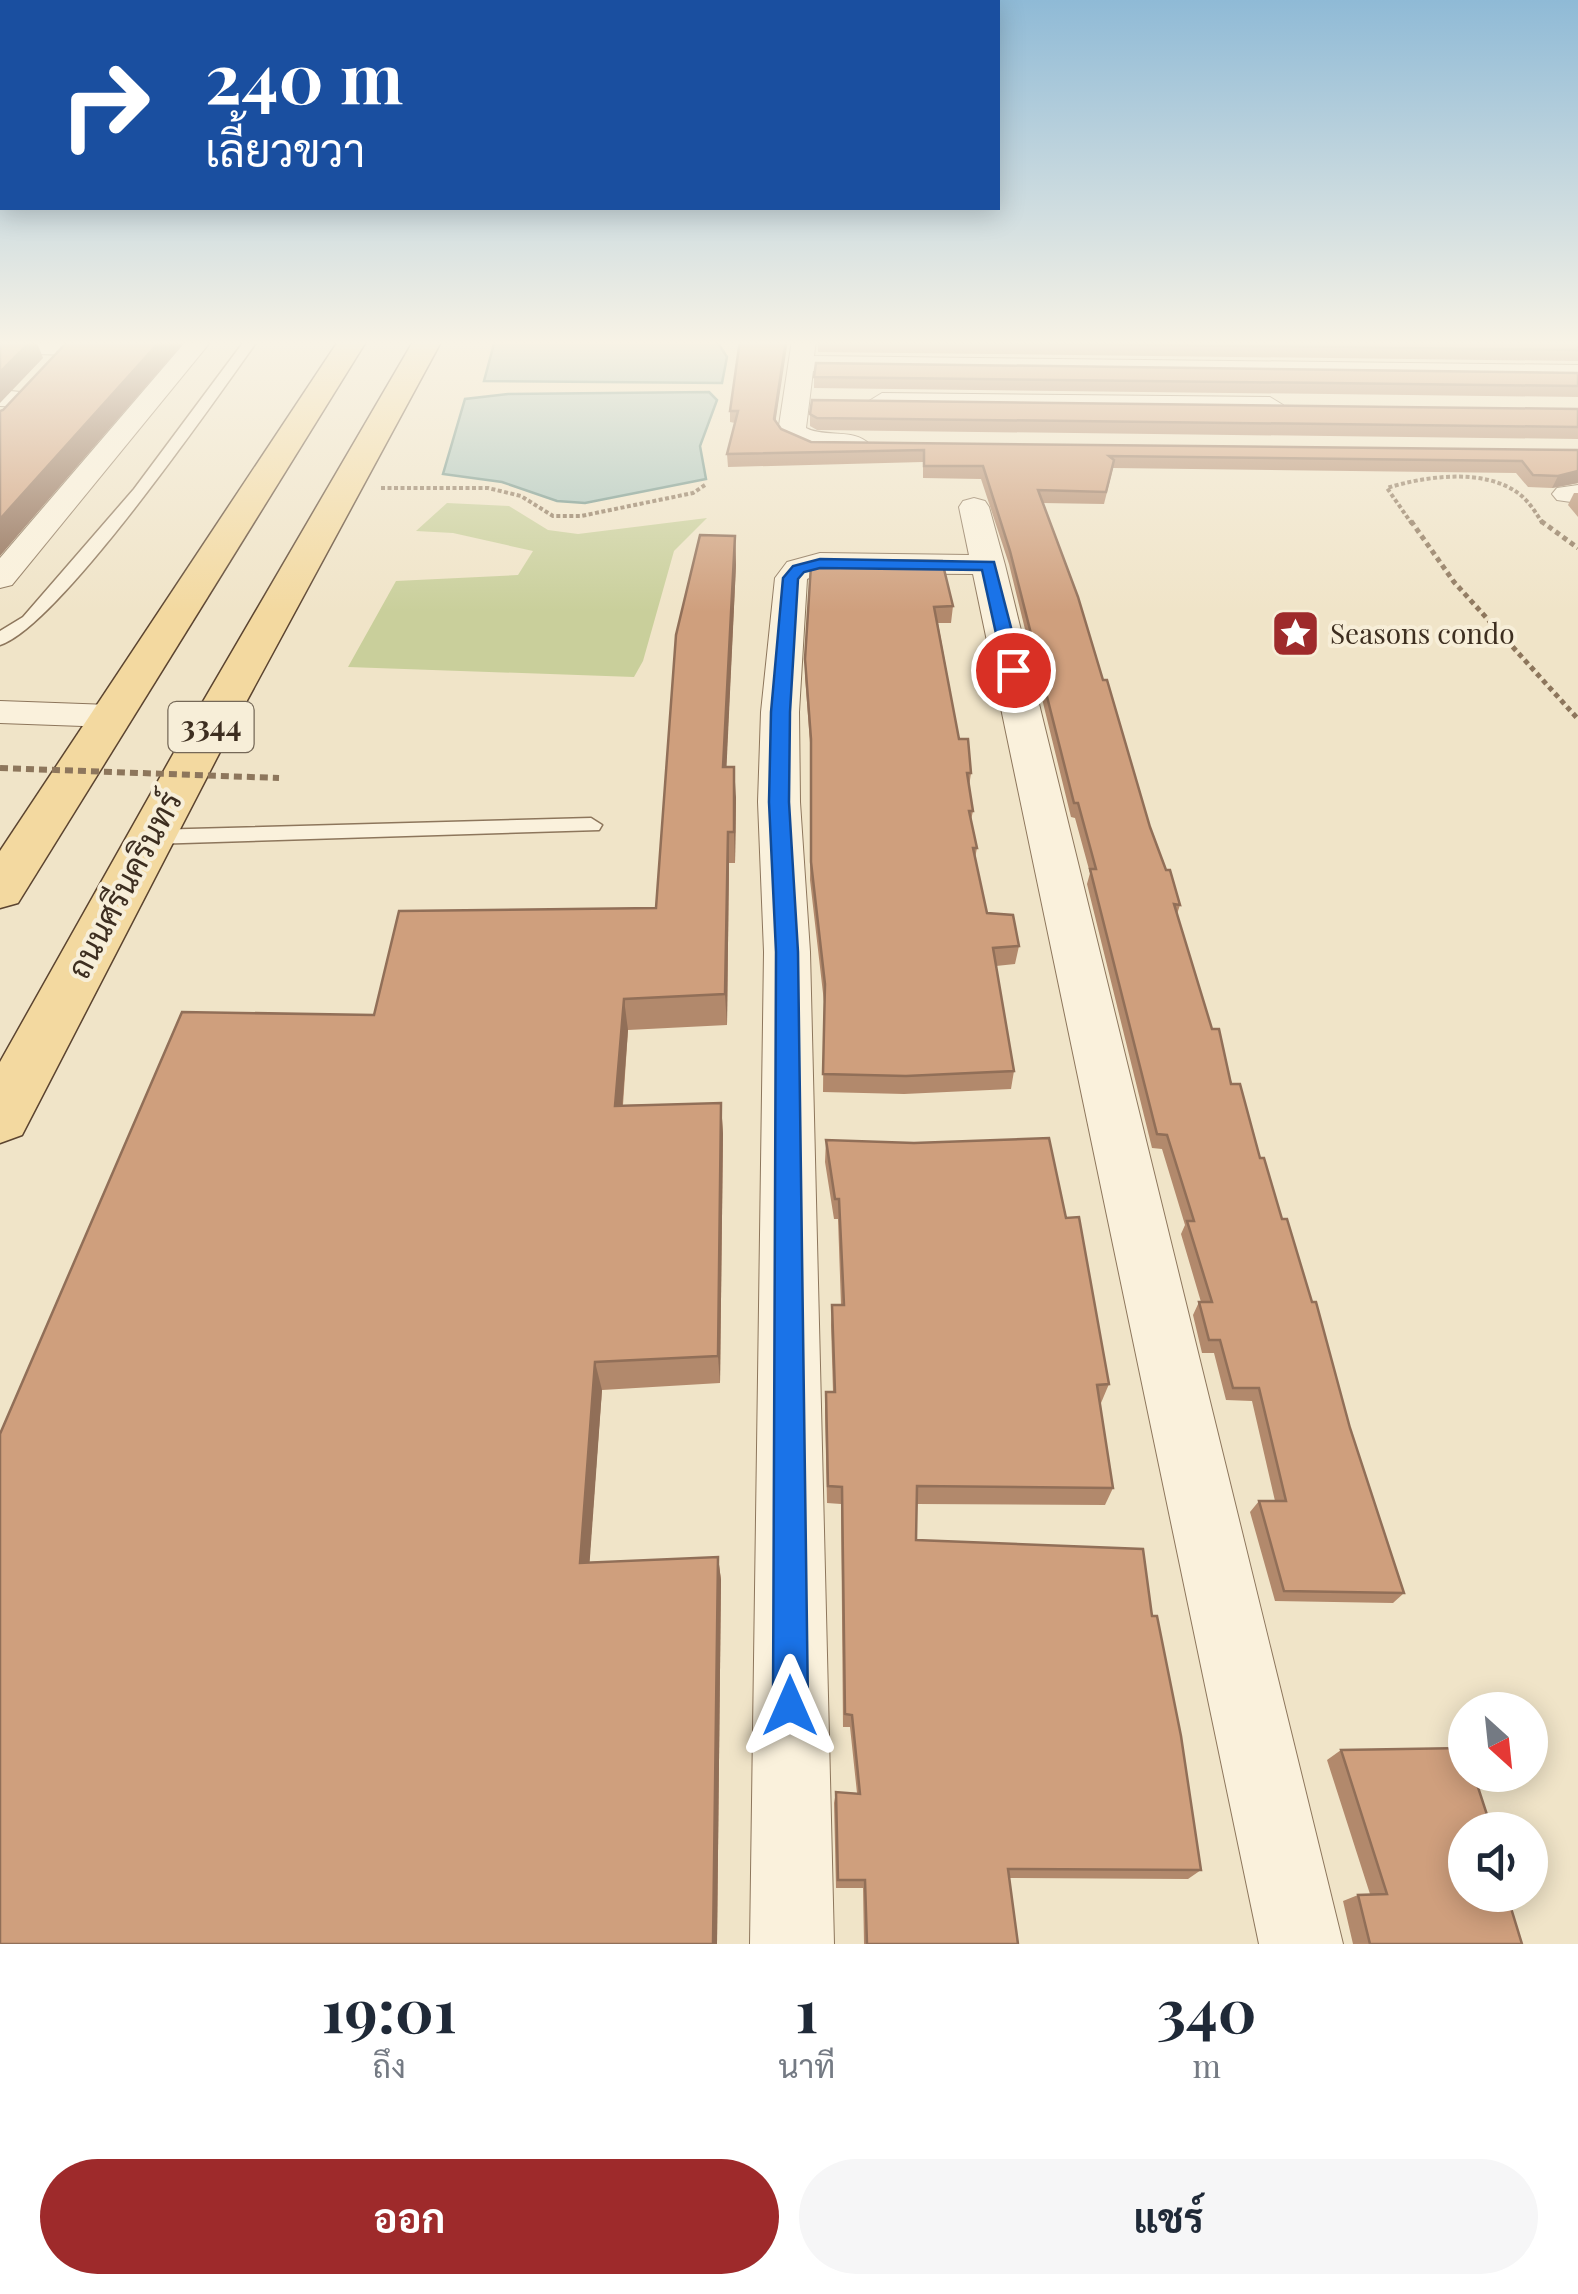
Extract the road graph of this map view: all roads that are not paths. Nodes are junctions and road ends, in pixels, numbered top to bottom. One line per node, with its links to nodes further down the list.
1 (124, 431): 9 (street)
2 (184, 431): 10 (lane)
3 (294, 431): 12 (main road, 3344)
4 (377, 431): 14 (main road, ถนนศรีนครินทร์ / 3344)
5 (793, 431): 6 (street)
6 (883, 445)
7 (974, 506): 8 (street)
8 (989, 566): 17 (street); 18 (street)
9 (0, 578)
10 (0, 639)
11 (0, 712): 12 (street)
12 (110, 716): 15 (main road, 3344)
13 (591, 825): 14 (lane)
14 (151, 837): 16 (main road, ถนนศรีนครินทร์ / 3344)
15 (0, 891)
16 (0, 1118)
17 (792, 1944)
18 (1301, 1944)

